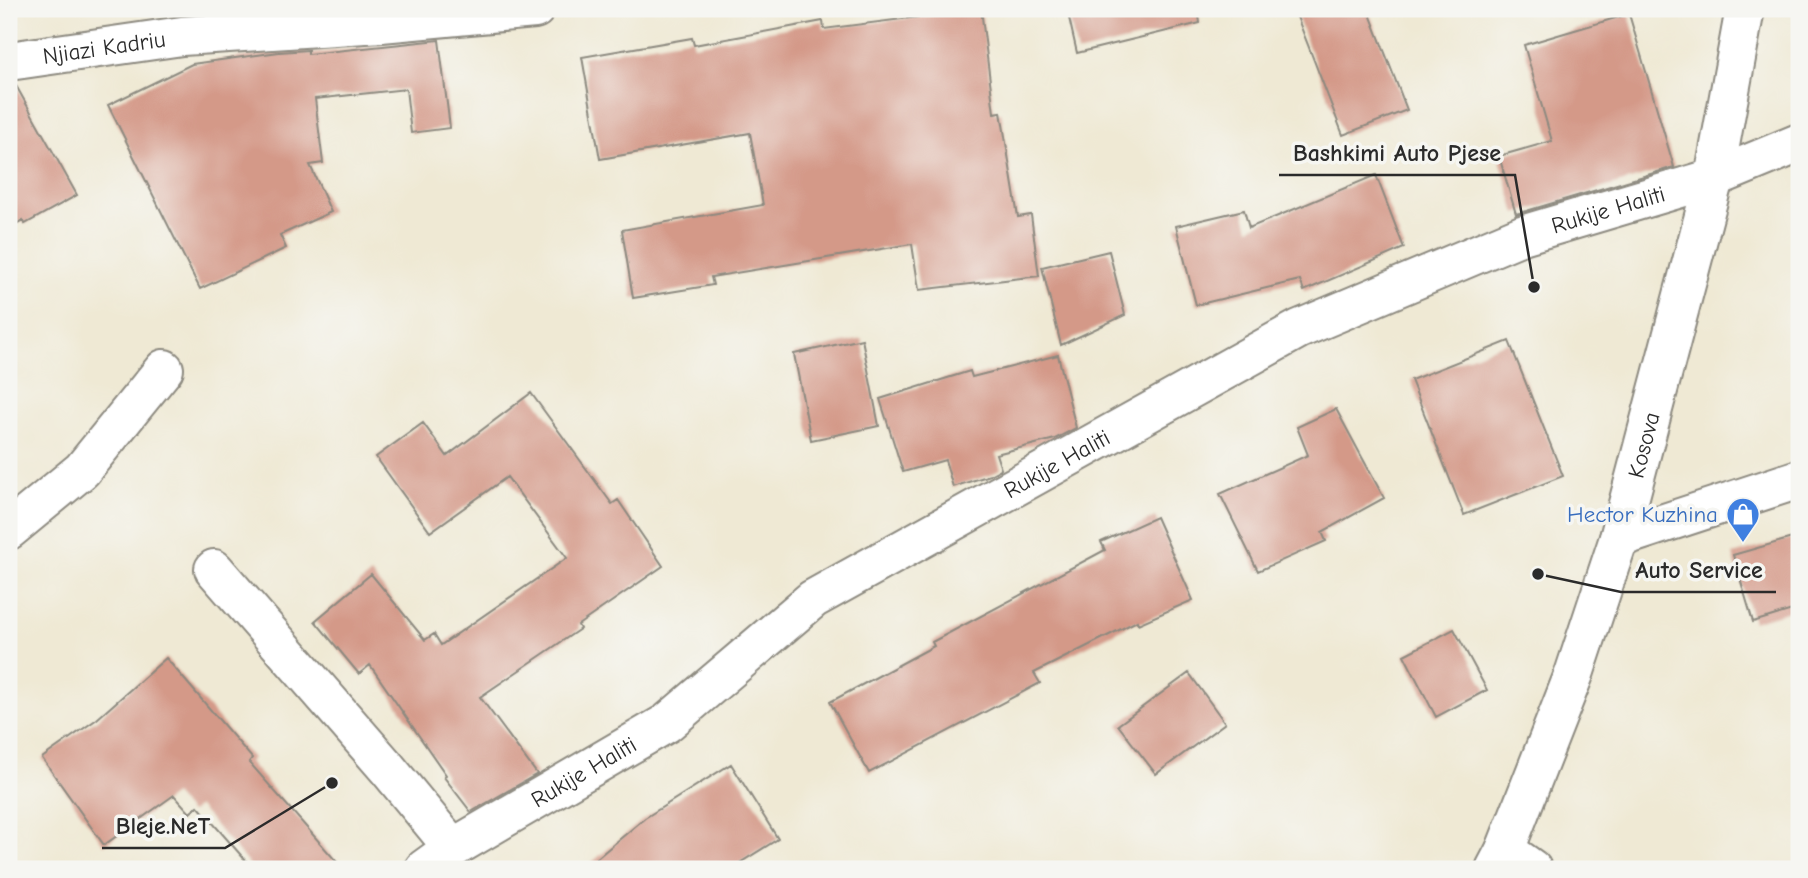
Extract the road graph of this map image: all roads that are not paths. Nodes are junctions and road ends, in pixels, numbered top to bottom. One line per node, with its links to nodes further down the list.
1 (535, 9): 3 (street, Njiazi Kadriu)
2 (1745, 9): 5 (street, Kosova)
3 (9, 61)
4 (1799, 143): 5 (street, Rukije Haliti)
5 (1714, 178): 9 (street, Kosova); 11 (street, Rukije Haliti)
6 (164, 369): 8 (street)
7 (1799, 479): 9 (street)
8 (9, 530)
9 (1619, 538): 12 (street, Kosova)
10 (214, 569): 11 (street, Rukije Haliti)
11 (439, 858)
12 (1511, 863)

